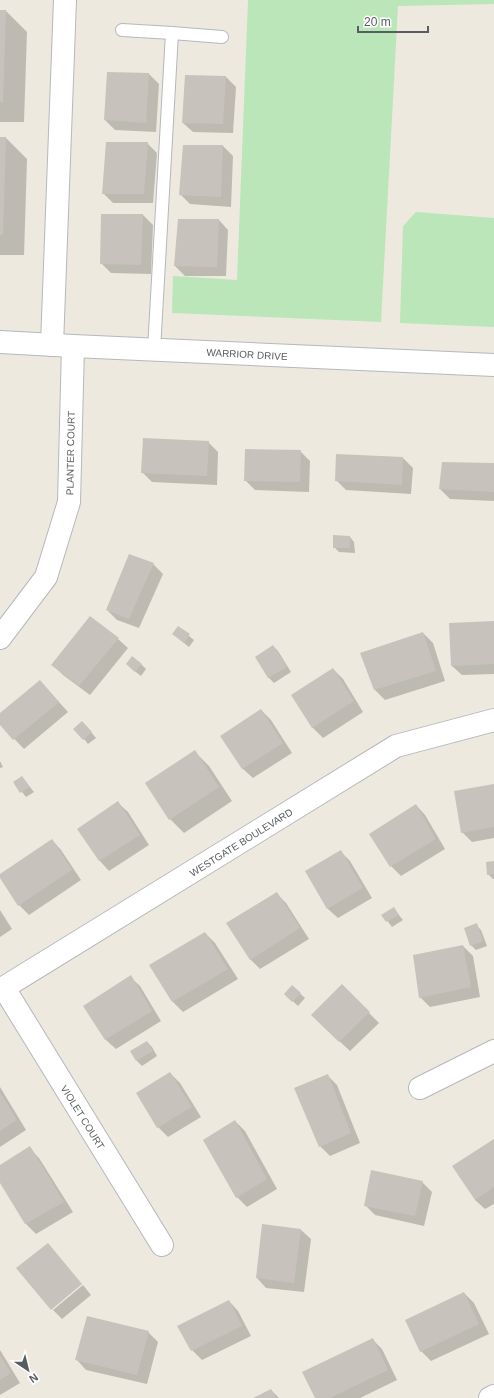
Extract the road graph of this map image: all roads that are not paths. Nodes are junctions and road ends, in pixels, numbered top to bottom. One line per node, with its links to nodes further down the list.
1 (65, 0): 6 (street, PLANTER COURT)
2 (122, 30): 3 (lane)
3 (172, 32): 4 (lane); 7 (lane)
4 (222, 37)
5 (0, 342): 6 (street, WARRIOR DRIVE)
6 (63, 346): 7 (street, WARRIOR DRIVE); 9 (street, PLANTER COURT)
7 (154, 350): 8 (street, WARRIOR DRIVE)
8 (494, 365)
9 (0, 638)
10 (494, 720): 11 (street, WESTGATE BOULEVARD)
11 (2, 989): 14 (street, VIOLET COURT)
12 (494, 1051): 13 (street)
13 (420, 1088)
14 (162, 1245)
15 (494, 1396): 16 (street)
16 (490, 1398)

